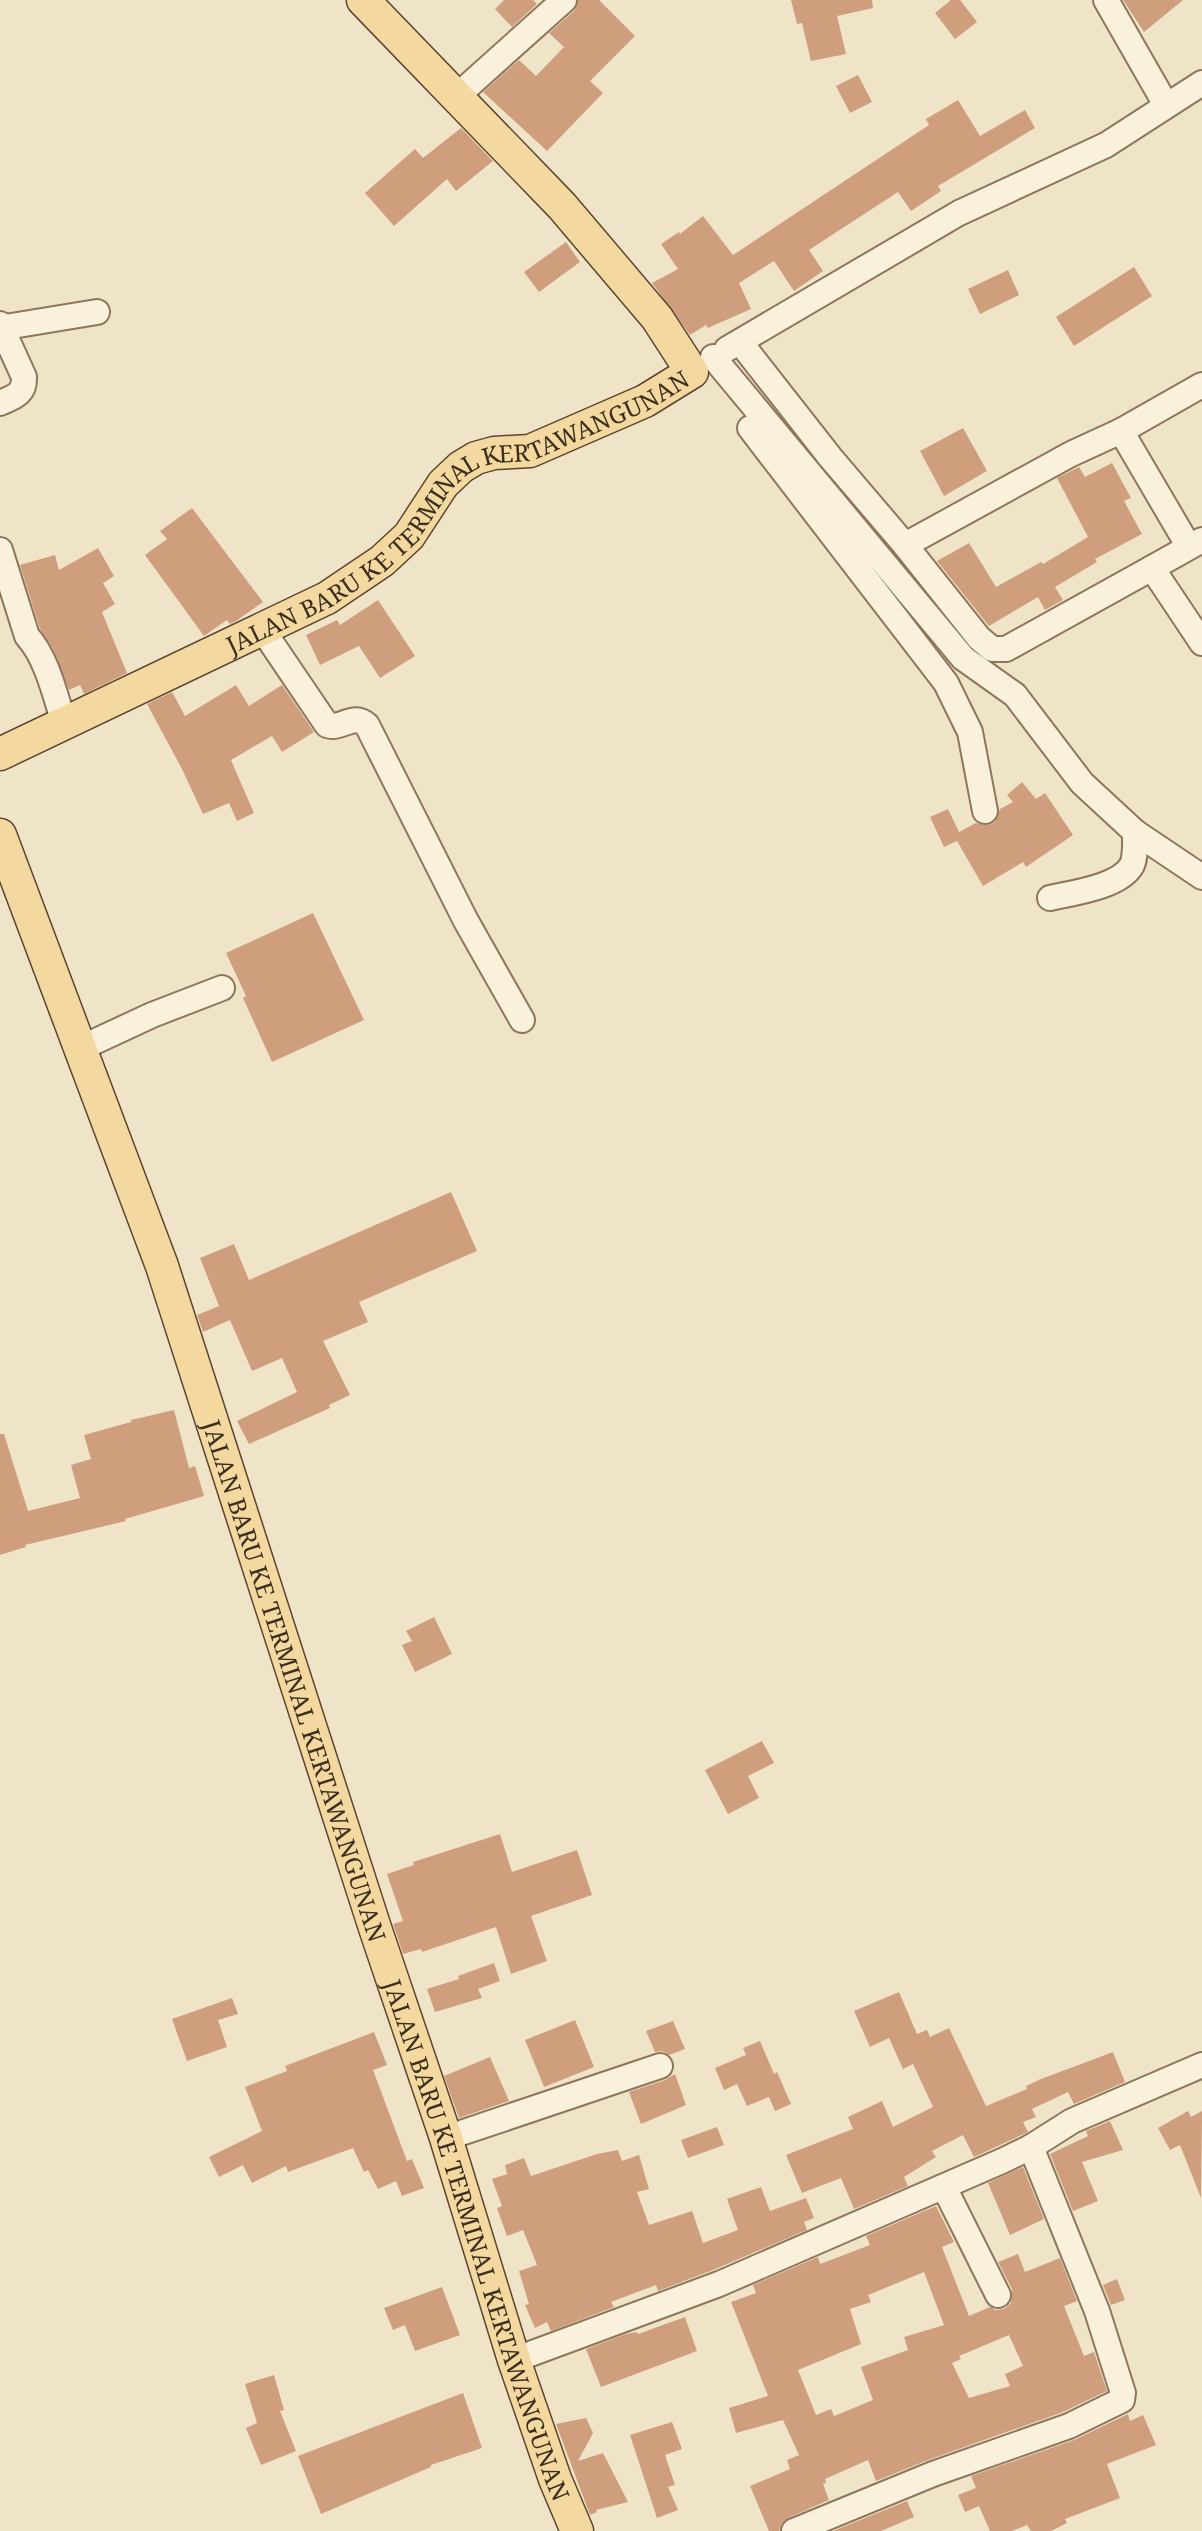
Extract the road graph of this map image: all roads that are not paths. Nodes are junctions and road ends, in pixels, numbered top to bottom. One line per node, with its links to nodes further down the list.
1 (363, 0): 5 (main road, JALAN BARU KE TERMINAL KERTAWANGUNAN)
2 (564, 0): 5 (street)
3 (1106, 0): 6 (street)
4 (1202, 83): 6 (street)
5 (457, 96): 10 (main road, JALAN BARU KE TERMINAL KERTAWANGUNAN)
6 (1166, 105): 9 (street)
7 (97, 312): 8 (street)
8 (0, 327): 12 (street)
9 (740, 342): 10 (street); 15 (street)
10 (701, 364): 18 (main road, JALAN BARU KE TERMINAL KERTAWANGUNAN); 22 (street); 23 (street)
11 (1202, 385): 13 (street)
12 (0, 403)
13 (1121, 431): 14 (street); 15 (street)
14 (1195, 544): 17 (street)
15 (905, 545): 17 (street)
16 (0, 550): 20 (street)
17 (1152, 568): 19 (street)
18 (262, 629): 20 (main road, JALAN BARU KE TERMINAL KERTAWANGUNAN); 28 (street)
19 (1202, 643)
20 (64, 723): 21 (main road, JALAN BARU KE TERMINAL KERTAWANGUNAN)
21 (0, 754)
22 (985, 811)
23 (1135, 832): 25 (street); 26 (street)
24 (0, 835): 29 (main road, JALAN BARU KE TERMINAL KERTAWANGUNAN)
25 (1202, 877)
26 (1050, 898)
27 (222, 988): 29 (street)
28 (522, 1020)
29 (81, 1048): 32 (main road, JALAN BARU KE TERMINAL KERTAWANGUNAN)
30 (1202, 2065): 33 (street)
31 (660, 2066): 32 (street)
32 (446, 2138): 36 (main road, JALAN BARU KE TERMINAL KERTAWANGUNAN)
33 (1031, 2147): 34 (street); 38 (street)
34 (944, 2187): 35 (street); 36 (street)
35 (998, 2295)
36 (514, 2360): 37 (main road, JALAN BARU KE TERMINAL KERTAWANGUNAN)
37 (577, 2531)
38 (794, 2531)

